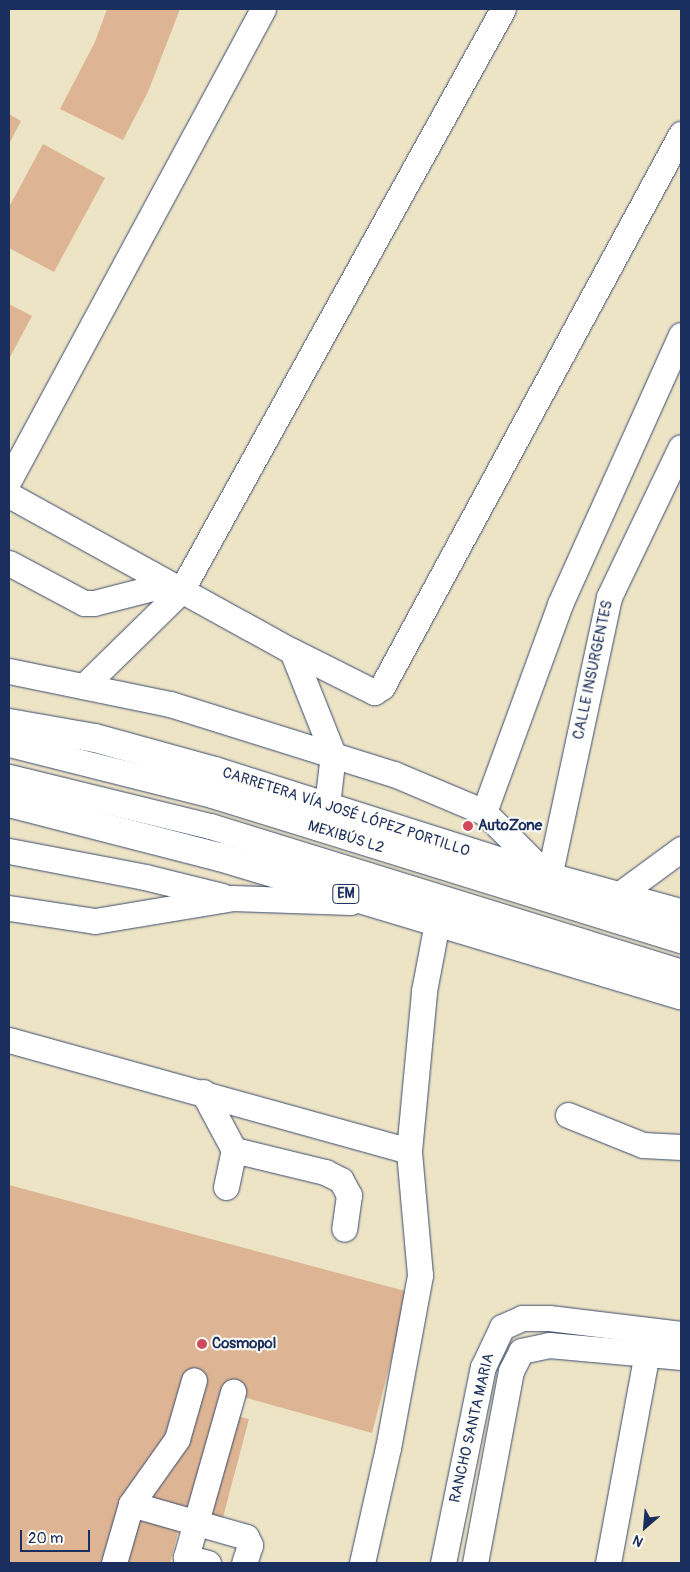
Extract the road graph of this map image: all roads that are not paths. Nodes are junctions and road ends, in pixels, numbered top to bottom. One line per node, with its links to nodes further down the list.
1 (263, 9): 6 (street)
2 (503, 9): 9 (street)
3 (681, 134): 10 (street)
4 (681, 335): 19 (street)
5 (681, 447): 22 (street, CALLE INSURGENTES)
6 (9, 480)
7 (9, 495): 9 (street)
8 (9, 564): 9 (street)
9 (174, 587): 10 (street); 12 (street)
10 (292, 651): 15 (street)
11 (9, 671): 12 (street)
12 (84, 686): 15 (street)
13 (9, 723): 18 (main road, CARRETERA VÍA JOSÉ LÓPEZ PORTILLO)
14 (9, 744): 29 (street, MEXIBÚS L2)
15 (333, 754): 18 (street); 19 (street)
16 (9, 777): 30 (street, MEXIBÚS L2)
17 (9, 803): 25 (main road, EM)
18 (327, 805): 22 (main road, CARRETERA VÍA JOSÉ LÓPEZ PORTILLO)
19 (484, 812): 22 (street)
20 (681, 849): 23 (street)
21 (9, 851): 24 (street)
22 (549, 877): 23 (main road, CARRETERA VÍA JOSÉ LÓPEZ PORTILLO)
23 (620, 894): 27 (main road, CARRETERA VÍA JOSÉ LÓPEZ PORTILLO)
24 (232, 898): 25 (street); 26 (street)
25 (372, 902): 28 (main road, EM)
26 (9, 908)
27 (681, 913)
28 (437, 923): 31 (main road, EM); 37 (street)
29 (681, 940)
30 (681, 972)
31 (681, 995)
32 (9, 1040): 33 (street)
33 (203, 1092): 36 (street); 37 (street)
34 (568, 1115): 35 (street)
35 (681, 1147)
36 (234, 1150): 38 (street); 39 (street)
37 (409, 1151): 50 (street)
38 (226, 1187)
39 (344, 1230)
40 (681, 1334): 51 (street, RANCHO SANTA MARIA)
41 (647, 1352): 42 (street, RANCHO SANTA MARIA); 52 (street, RANCHO SANTA MARIA); 53 (street)
42 (681, 1357)
43 (194, 1380): 45 (street)
44 (233, 1392): 46 (street)
45 (131, 1504): 46 (street); 47 (street)
46 (198, 1523): 48 (street); 49 (street)
47 (114, 1563)
48 (208, 1563)
49 (244, 1563)
50 (362, 1563)
51 (443, 1563)
52 (475, 1563)
53 (608, 1563)

